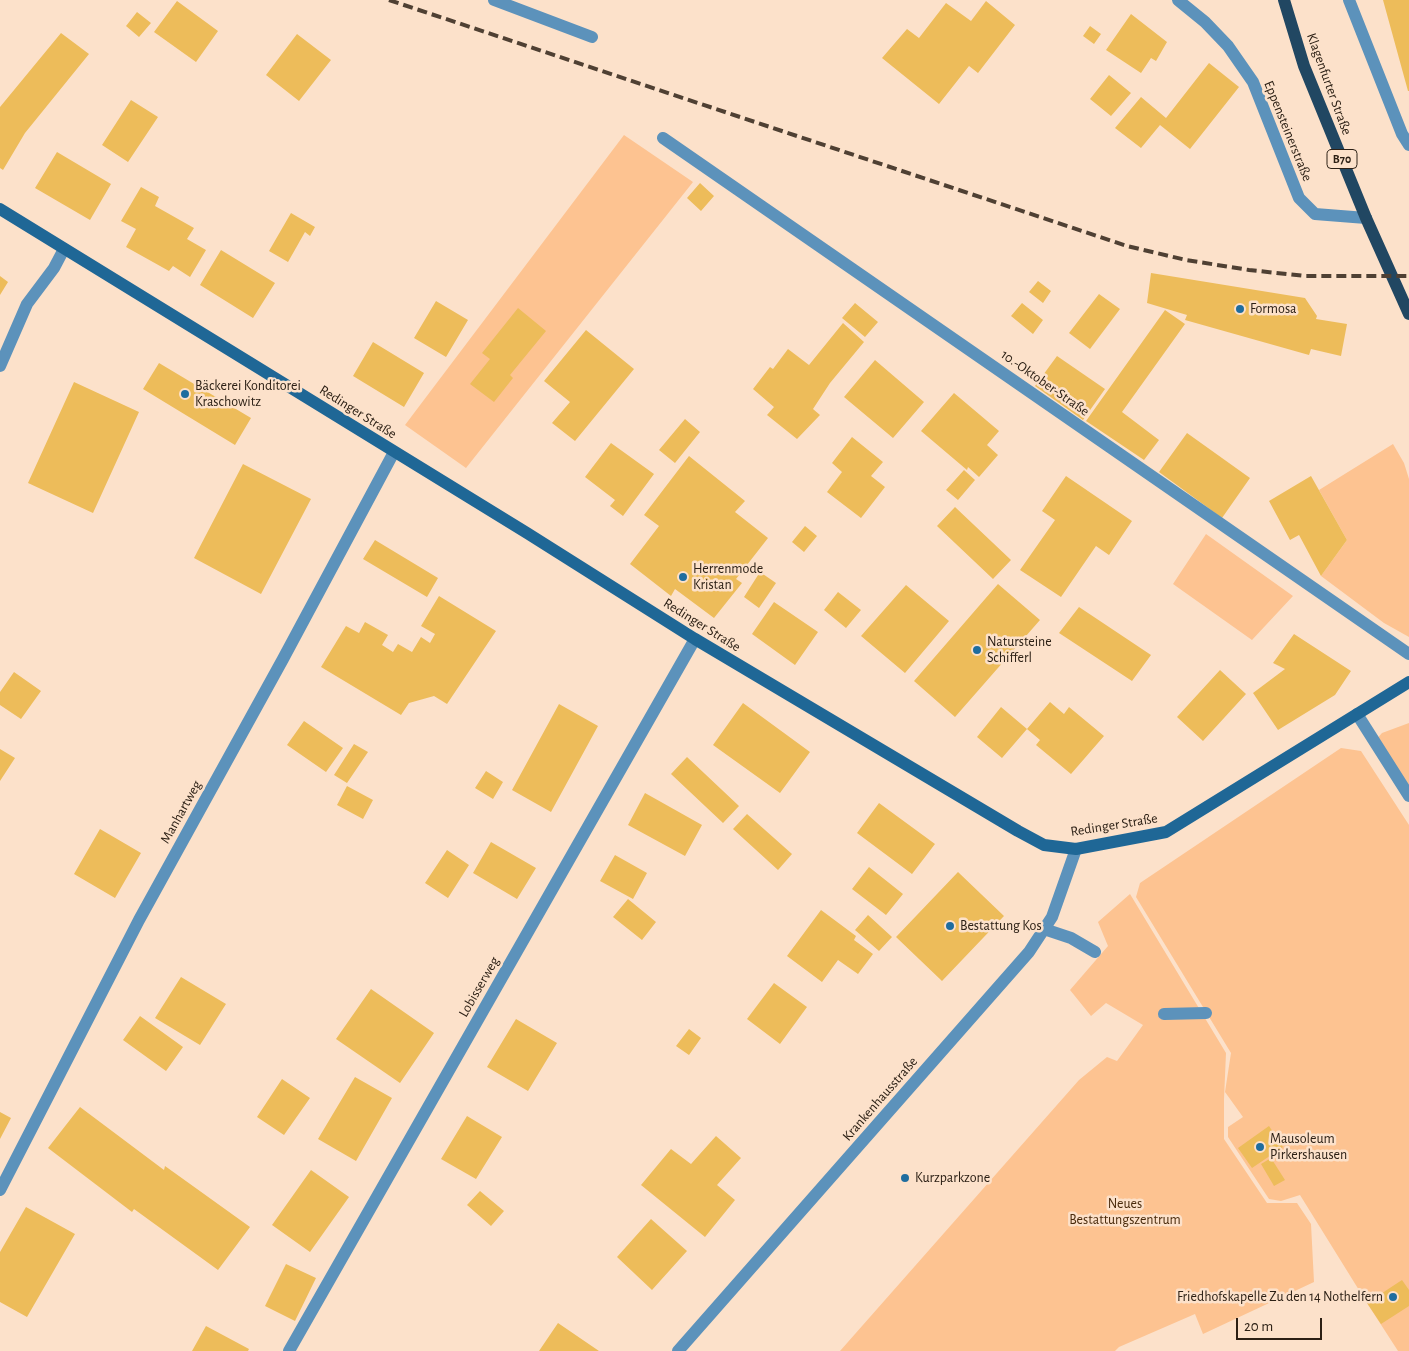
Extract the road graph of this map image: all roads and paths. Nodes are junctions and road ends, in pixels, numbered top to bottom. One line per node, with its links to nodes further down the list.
1 (1178, 0): 9 (street, Eppensteinerstraße)
2 (1284, 0): 9 (main road, Klagenfurter Straße / B70)
3 (1349, 0): 7 (street)
4 (502, 2): 5 (street)
5 (592, 37)
6 (663, 138): 15 (street, 10.-Oktober-Straße)
7 (1409, 145)
8 (0, 209): 10 (main road, Redinger Straße)
9 (1366, 218): 11 (main road, Klagenfurter Straße / B70)
10 (64, 249): 12 (street); 13 (main road, Redinger Straße)
11 (1409, 314)
12 (0, 366)
13 (394, 452): 14 (main road, Redinger Straße); 24 (street, Manhartweg)
14 (695, 639): 19 (main road, Redinger Straße); 25 (street, Lobisserweg)
15 (1409, 654)
16 (1409, 682): 17 (main road, Redinger Straße)
17 (1357, 714): 18 (street); 19 (main road, Redinger Straße)
18 (1409, 796)
19 (1076, 849): 20 (street, Krankenhausstraße)
20 (1044, 929): 21 (street); 26 (street, Krankenhausstraße)
21 (1095, 952)
22 (1206, 1012): 23 (street)
23 (1164, 1014)
24 (0, 1190)
25 (290, 1351)
26 (678, 1351)

